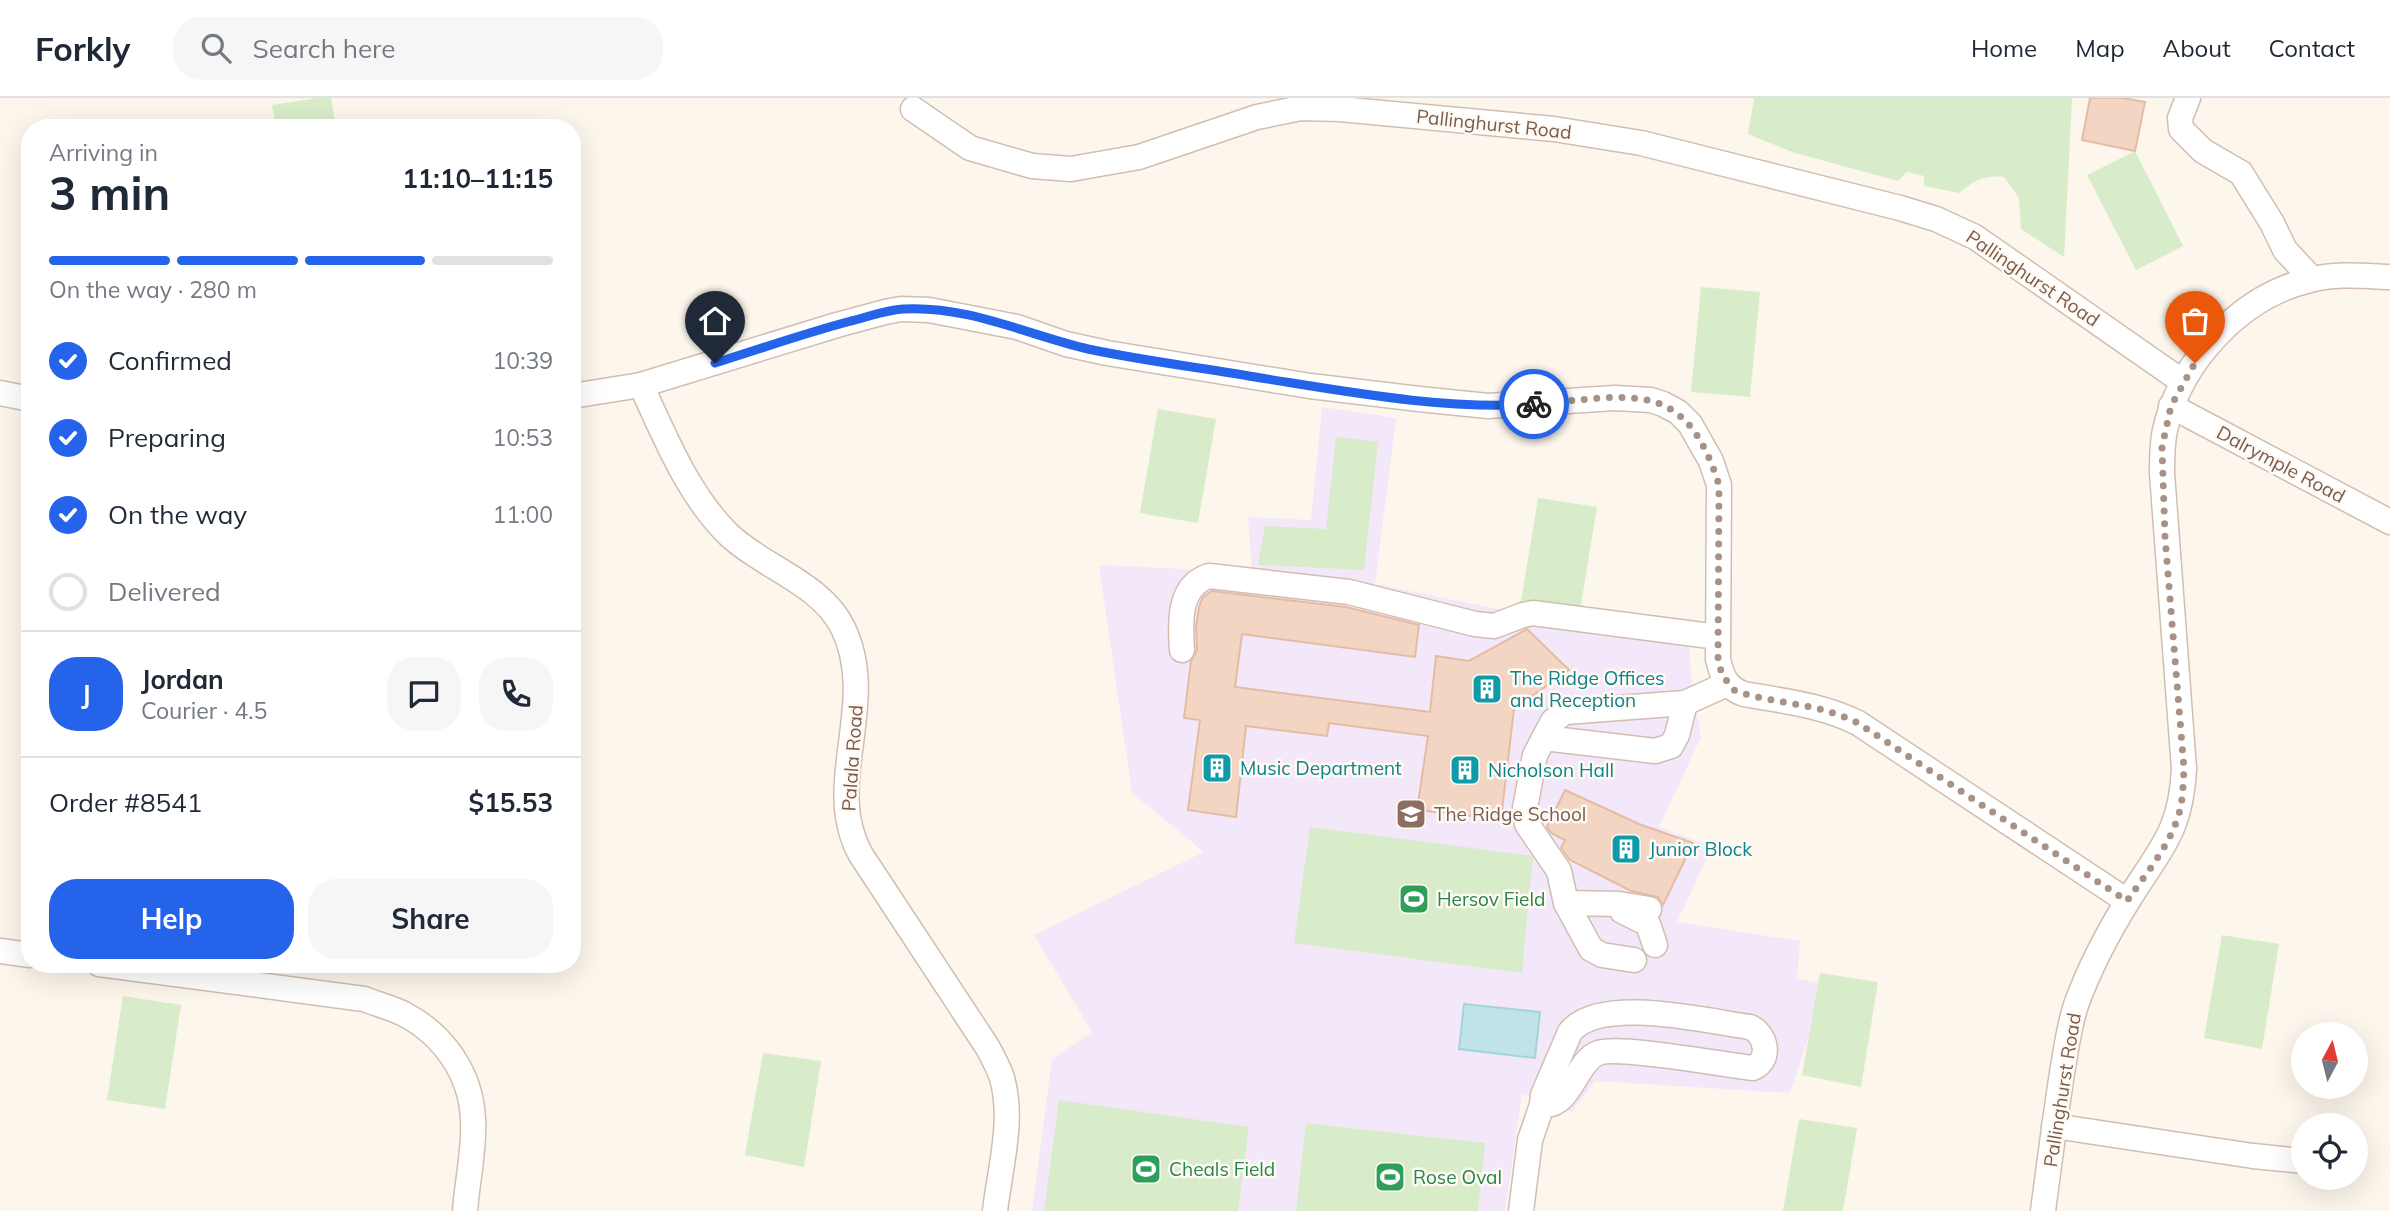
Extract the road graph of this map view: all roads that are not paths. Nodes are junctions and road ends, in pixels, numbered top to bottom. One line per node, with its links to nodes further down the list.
1 (2188, 98): 3 (street)
2 (912, 109): 7 (street, Pallinghurst Road)
3 (2285, 250): 5 (street); 6 (street)
4 (2390, 277): 5 (street)
5 (2312, 279): 6 (street)
6 (2278, 290): 7 (street)
7 (2183, 382): 12 (street, Pallinghurst Road)
8 (641, 385): 10 (street); 14 (street); 32 (street, Palala Road)
9 (0, 393): 11 (street)
10 (581, 395)
11 (21, 398)
12 (2171, 406): 13 (street, Dalrymple Road); 19 (street, Pallinghurst Road)
13 (2390, 522)
14 (1718, 637): 15 (street); 16 (street)
15 (1182, 650)
16 (1727, 684): 17 (street); 19 (street)
17 (1685, 703): 18 (street); 18 (street)
18 (1544, 738): 20 (street)
19 (2127, 901): 29 (street, Pallinghurst Road)
20 (1566, 903): 21 (street); 26 (street)
21 (1619, 904): 22 (street); 23 (street)
22 (1649, 909)
23 (1655, 945)
24 (0, 951): 25 (street)
25 (21, 954)
26 (1634, 960)
27 (177, 973): 31 (street)
28 (1542, 1105): 28 (street); 33 (street)
29 (2054, 1126): 30 (street); 34 (street, Pallinghurst Road)
30 (2291, 1160)
31 (465, 1211)
32 (995, 1211)
33 (1521, 1211)
34 (2043, 1211)

